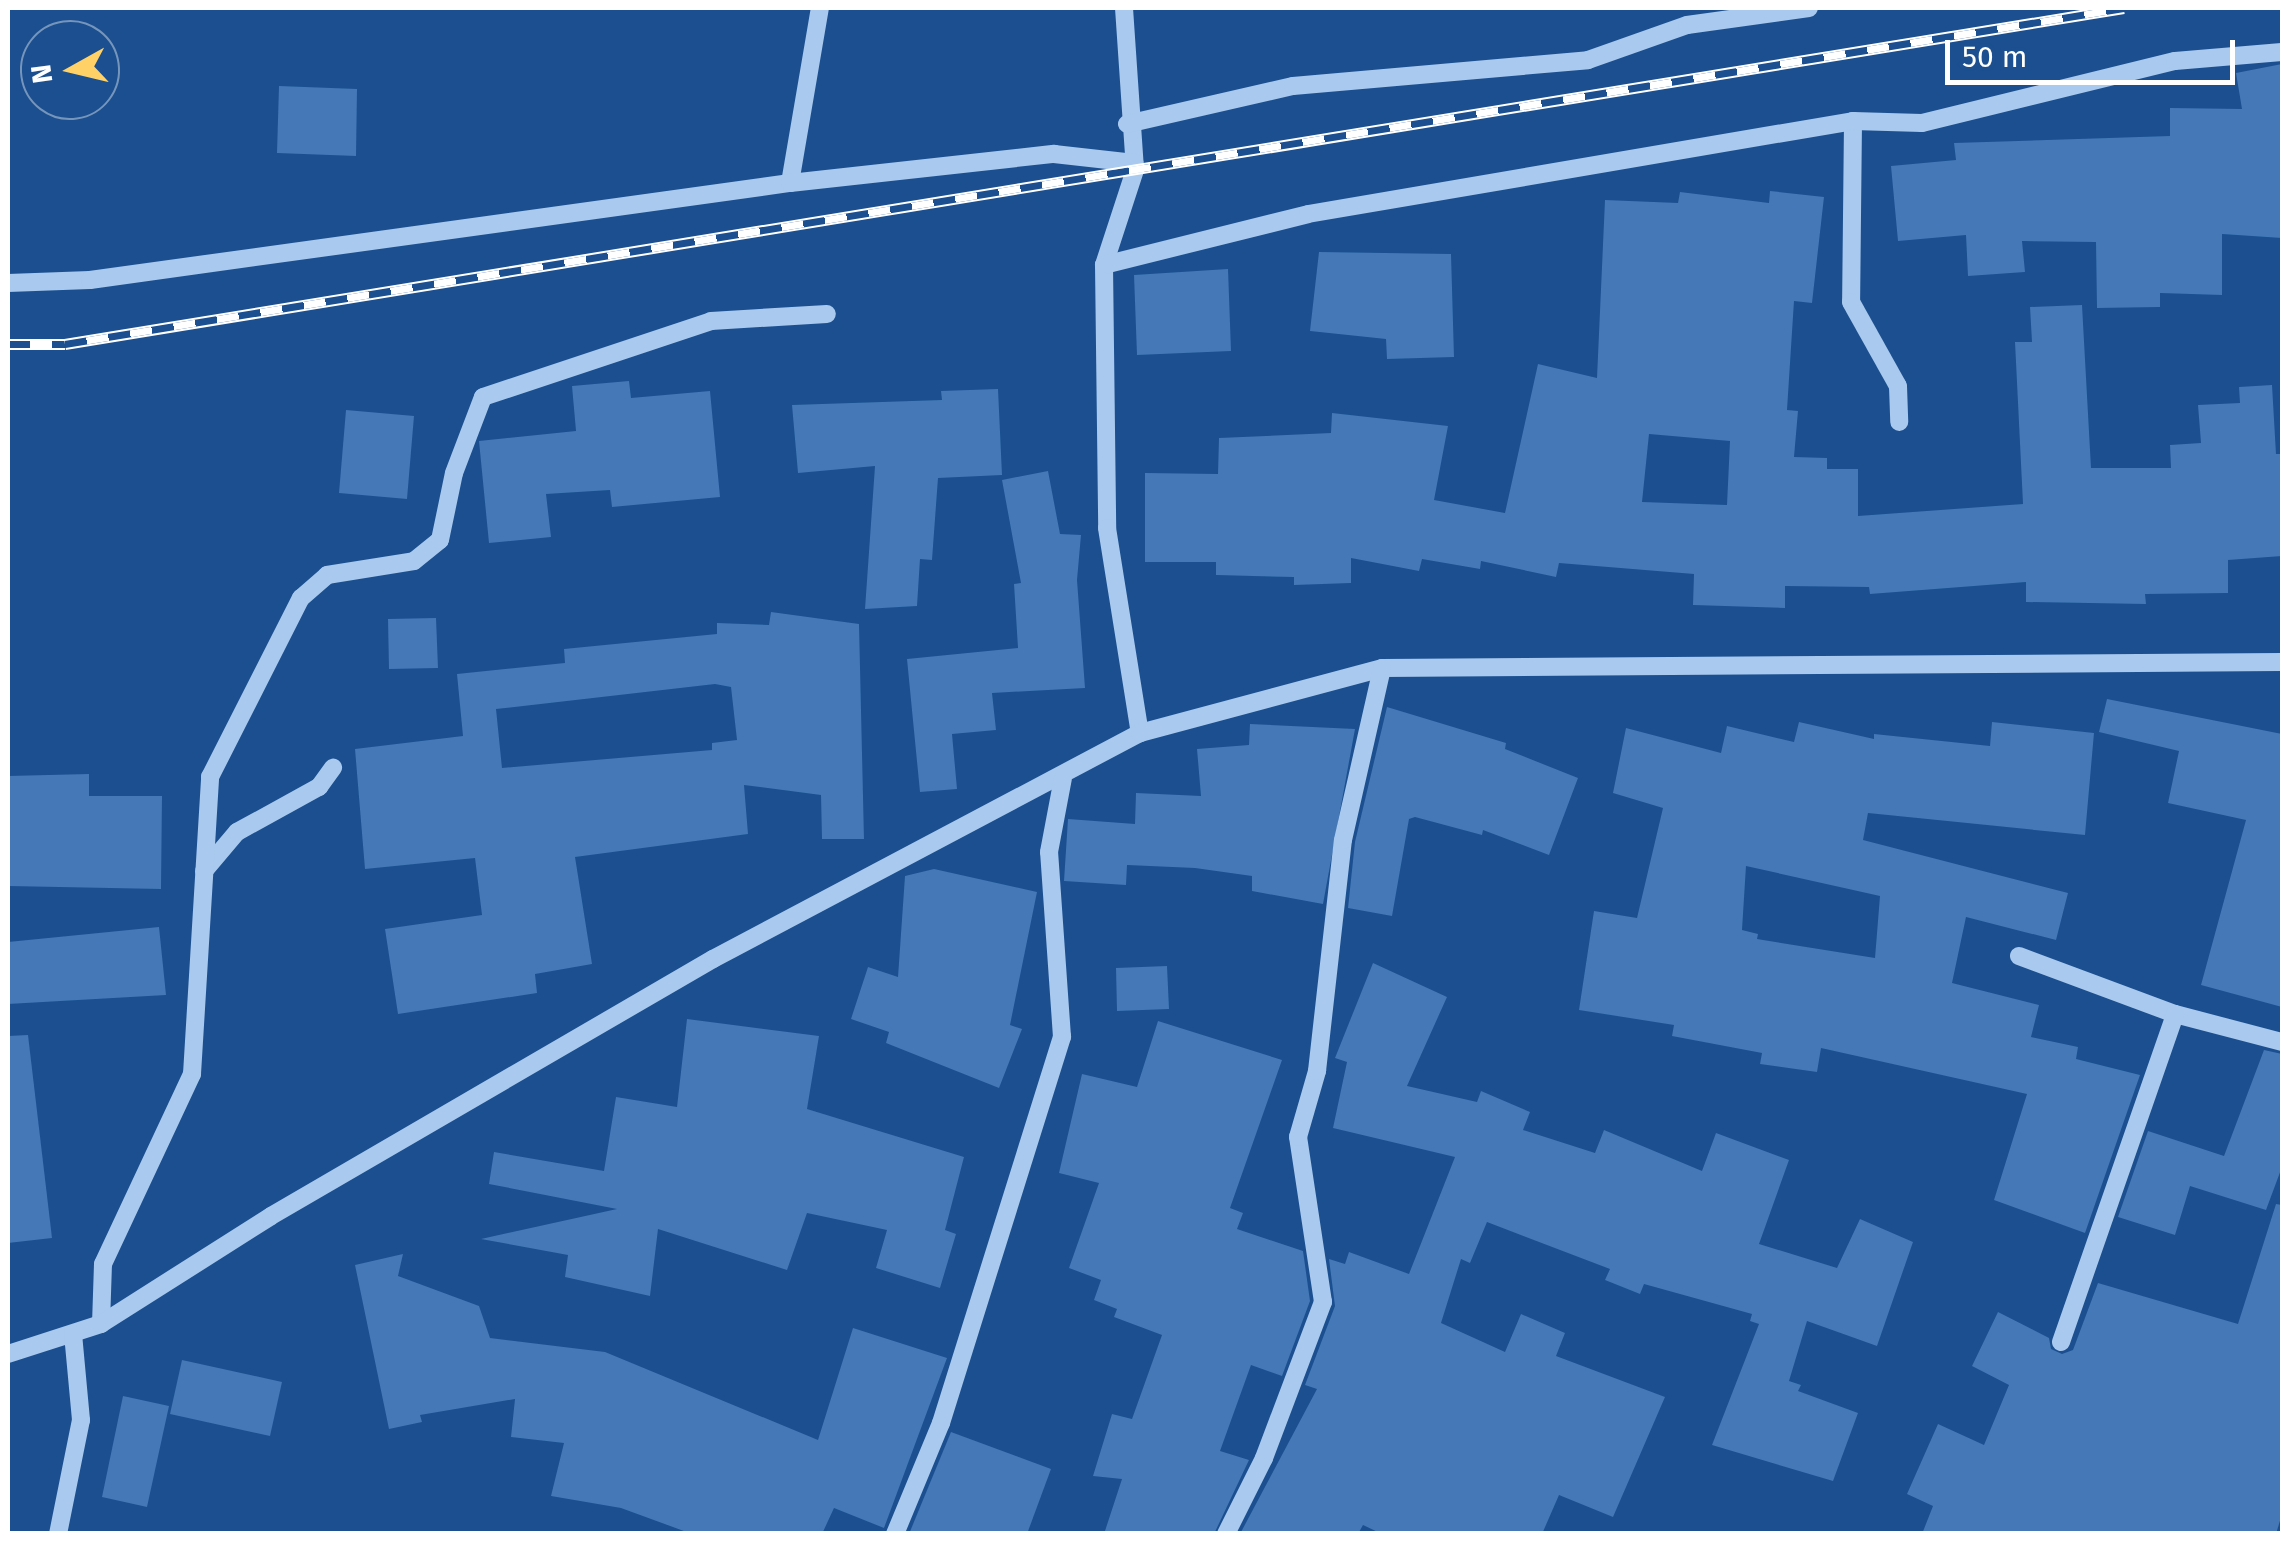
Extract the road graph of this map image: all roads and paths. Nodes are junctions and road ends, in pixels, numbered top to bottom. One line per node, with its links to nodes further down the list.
1 (820, 8): 9 (street)
2 (1124, 8): 7 (street)
3 (1809, 8): 4 (street)
4 (1686, 16): 7 (street)
5 (2282, 52): 6 (street)
6 (1853, 121): 10 (street); 13 (street)
7 (1127, 124): 8 (street)
8 (1134, 163): 9 (street); 10 (street)
9 (790, 183): 11 (street)
10 (1104, 265): 16 (street)
11 (8, 283)
12 (827, 314): 19 (street)
13 (1899, 422)
14 (2282, 662): 15 (street)
15 (1382, 668): 16 (street); 29 (street)
16 (1140, 733): 18 (street)
17 (333, 768): 19 (street)
18 (1063, 778): 23 (street); 28 (street)
19 (204, 871): 23 (street)
20 (2019, 956): 21 (street)
21 (2175, 1014): 22 (street); 25 (street)
22 (2282, 1042)
23 (102, 1324): 24 (street)
24 (73, 1334): 26 (street); 27 (street)
25 (2061, 1342)
26 (8, 1354)
27 (58, 1534)
28 (896, 1534)
29 (1226, 1534)

